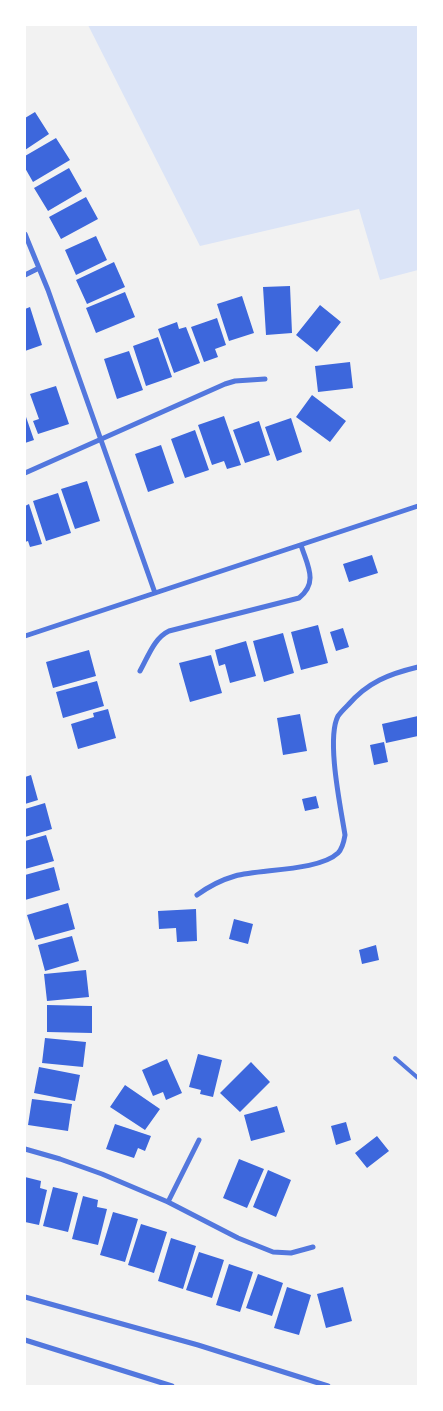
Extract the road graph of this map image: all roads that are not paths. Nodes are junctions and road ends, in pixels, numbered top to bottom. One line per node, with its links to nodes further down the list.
1 (25, 234): 2 (street)
2 (39, 268): 3 (street); 5 (street)
3 (25, 275)
4 (265, 379): 5 (street)
5 (102, 439): 6 (street); 9 (street)
6 (25, 473)
7 (418, 506): 8 (street)
8 (301, 544): 9 (street); 12 (street)
9 (155, 593): 10 (street)
10 (25, 636)
11 (418, 667): 13 (street)
12 (140, 671)
13 (197, 895)
14 (395, 1058): 15 (lane)
15 (418, 1078)
16 (200, 1140): 18 (street)
17 (25, 1149): 18 (street)
18 (168, 1202): 19 (street)
19 (313, 1247)
20 (25, 1297): 23 (street)
21 (25, 1340): 22 (street)
22 (172, 1386)
23 (328, 1386)

